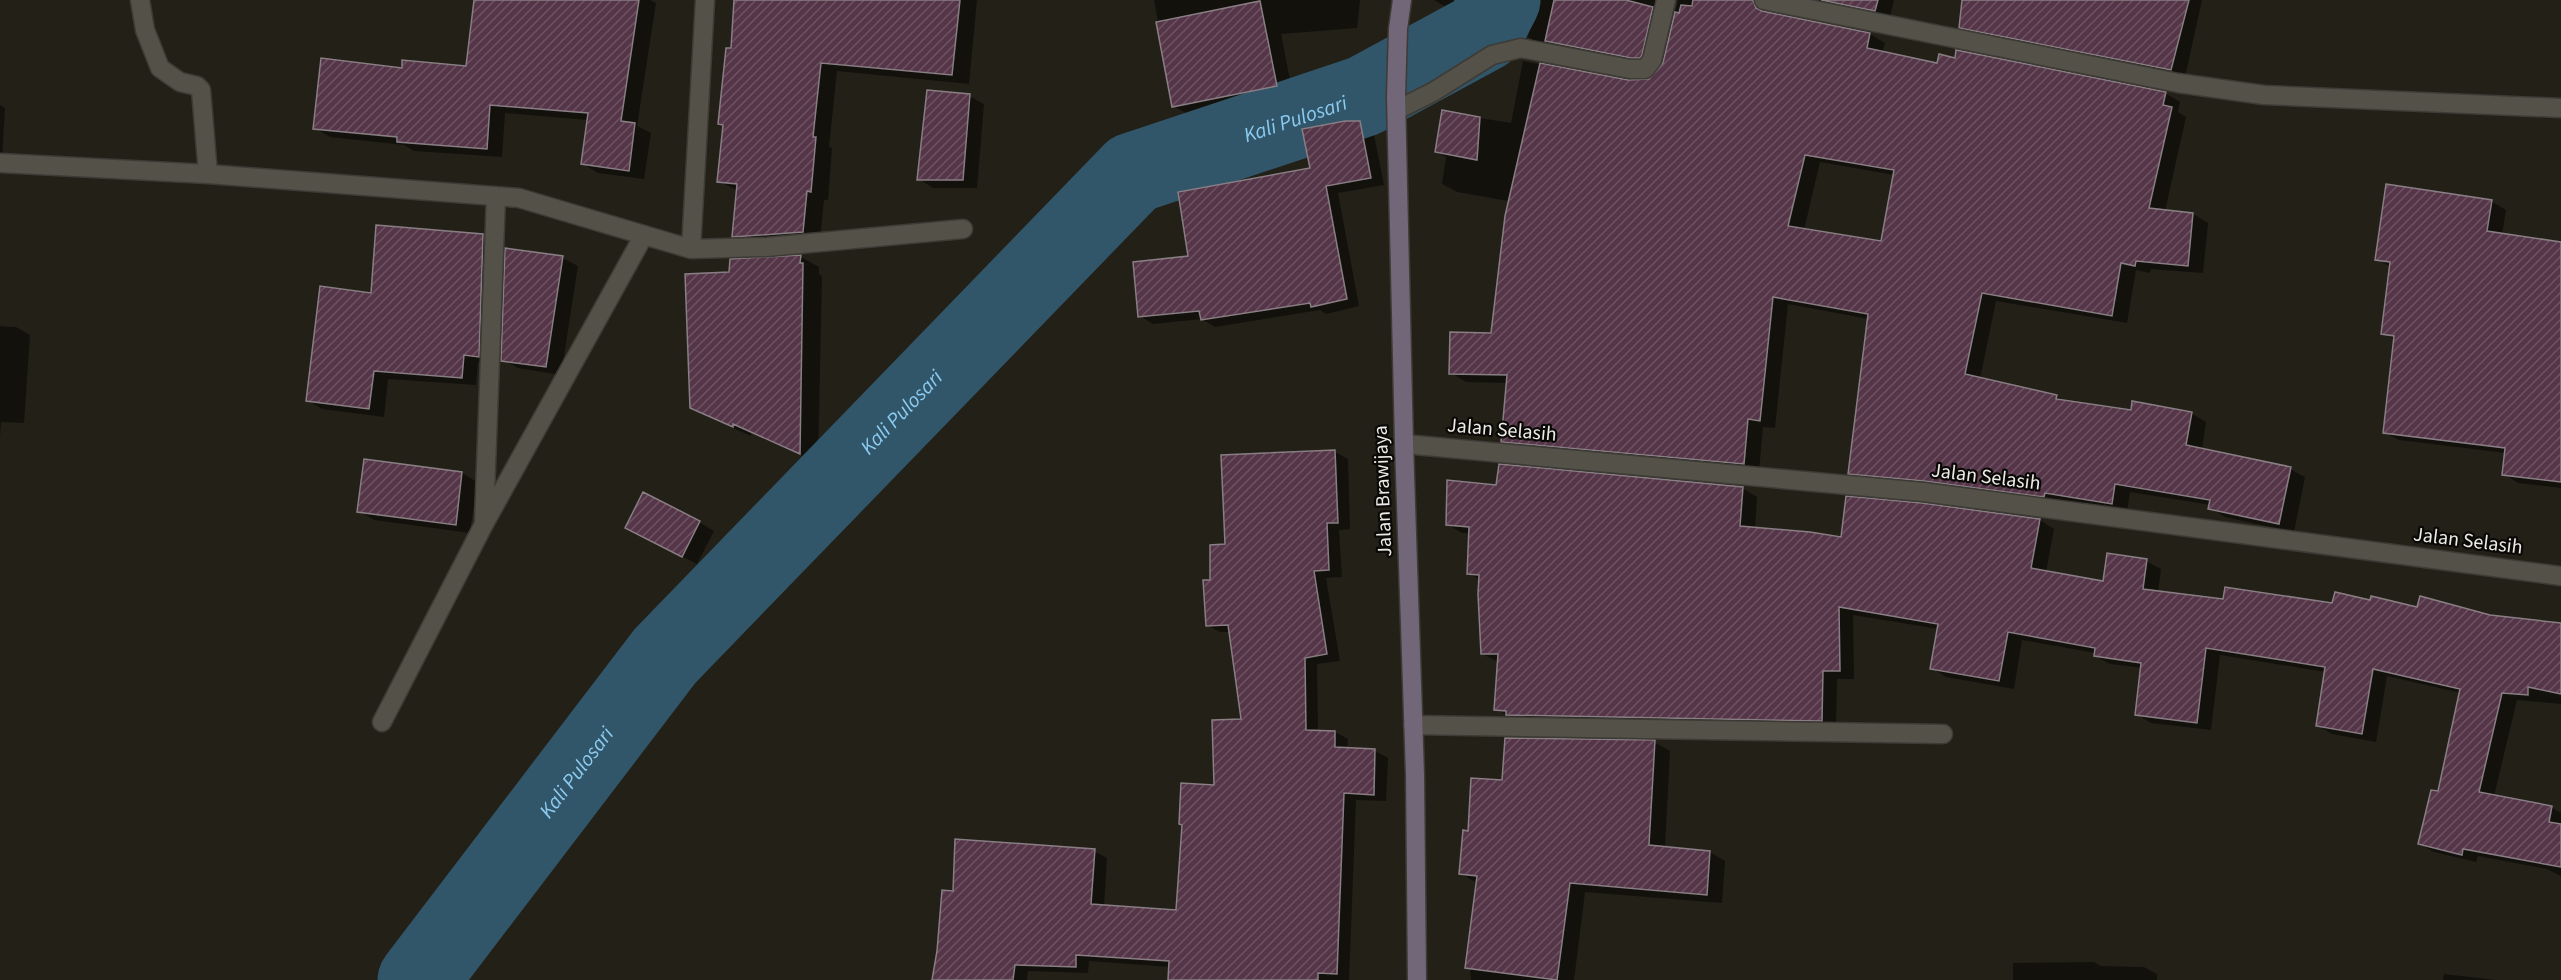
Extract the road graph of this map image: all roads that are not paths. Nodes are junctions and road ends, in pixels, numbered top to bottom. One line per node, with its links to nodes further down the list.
1 (140, 0): 9 (street)
2 (705, 0): 13 (street)
3 (1402, 0): 6 (main road, Jalan Brawijaya)
4 (1666, 0): 6 (street)
5 (1764, 0): 7 (street)
6 (1396, 103): 14 (main road, Jalan Brawijaya)
7 (2561, 108)
8 (0, 164): 9 (street)
9 (208, 174): 10 (street)
10 (496, 196): 12 (street); 15 (street)
11 (963, 230): 13 (street)
12 (644, 235): 13 (street); 15 (street)
13 (691, 249)
14 (1404, 444): 16 (street, Jalan Selasih); 18 (main road, Jalan Brawijaya)
15 (484, 524): 17 (street)
16 (2561, 576)
17 (382, 722)
18 (1413, 725): 19 (street); 20 (main road, Jalan Brawijaya)
19 (1943, 734)
20 (1416, 980)

